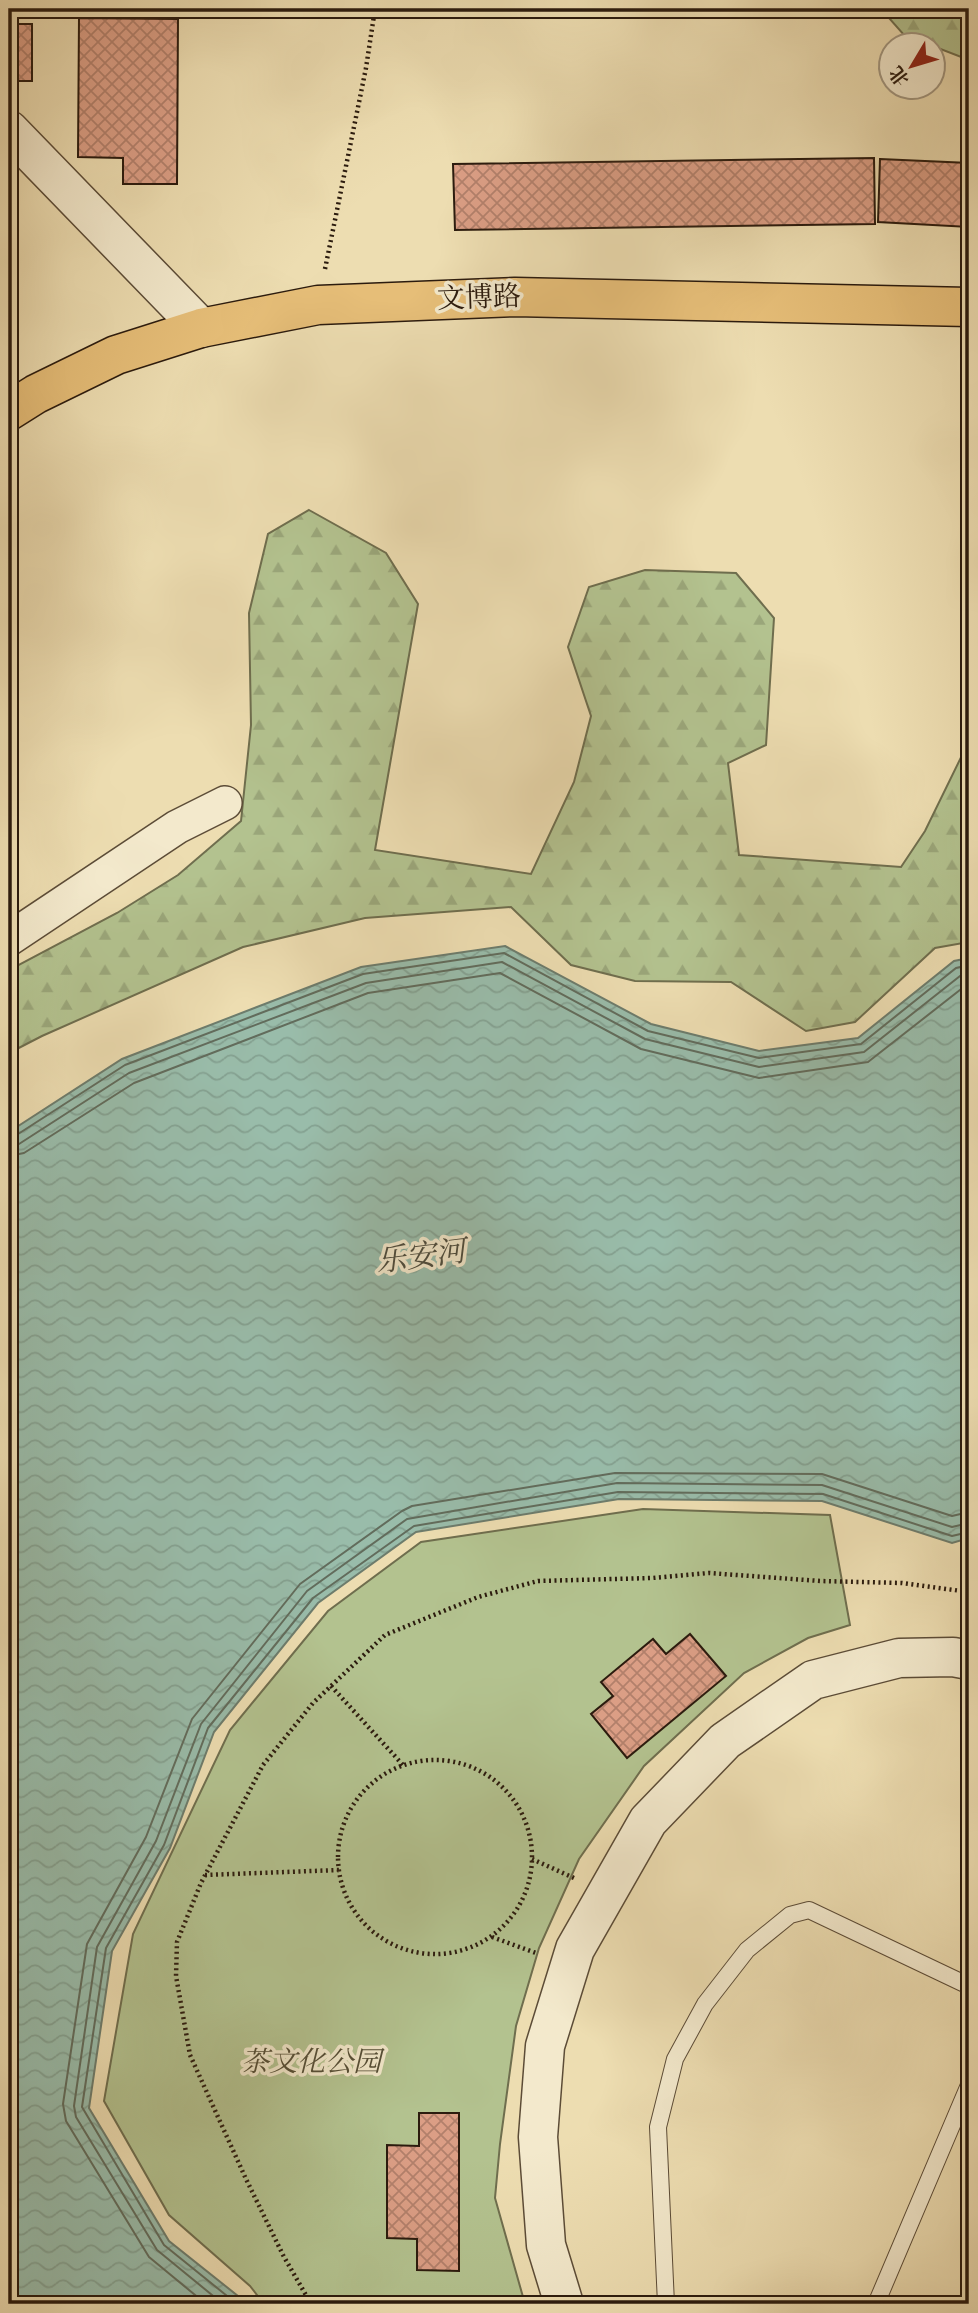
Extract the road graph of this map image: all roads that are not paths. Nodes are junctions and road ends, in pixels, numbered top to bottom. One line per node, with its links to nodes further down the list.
1 (9, 130): 3 (street)
2 (969, 307): 3 (main road, 文博路)
3 (201, 328): 4 (main road, 文博路)
4 (9, 411)
5 (225, 803): 6 (street)
6 (9, 939)
7 (969, 1660): 10 (street)
8 (969, 1986): 11 (lane)
9 (969, 2085): 12 (lane)
10 (564, 2304)
11 (666, 2304)
12 (876, 2304)

